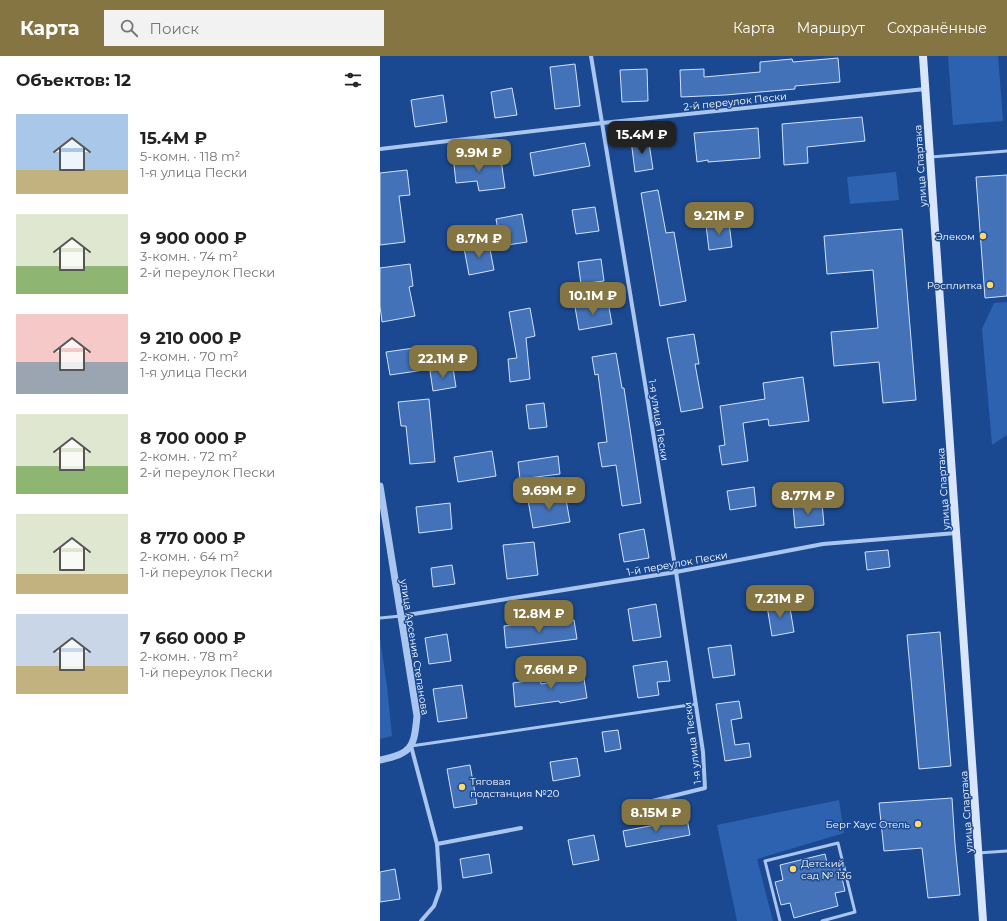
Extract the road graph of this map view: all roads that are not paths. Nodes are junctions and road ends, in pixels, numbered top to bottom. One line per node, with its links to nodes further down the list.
1 (591, 56): 4 (street, 1-я улица Пески)
2 (923, 56): 3 (main road, улица Спартака)
3 (925, 89): 4 (street, 2-й переулок Пески); 7 (main road, улица Спартака)
4 (602, 123): 5 (street, 2-й переулок Пески); 10 (street, 1-я улица Пески)
5 (380, 149)
6 (1007, 151): 7 (lane)
7 (930, 157): 9 (main road, улица Спартака)
8 (380, 486): 11 (street, улица Арсения Степанова)
9 (956, 533): 10 (street, 1-й переулок Пески); 20 (main road, улица Спартака)
10 (676, 572): 11 (street, 1-й переулок Пески); 13 (street, 1-я улица Пески)
11 (401, 616): 12 (lane); 14 (street, улица Арсения Степанова)
12 (380, 618)
13 (696, 704): 14 (lane); 16 (street, 1-я улица Пески)
14 (412, 746): 15 (street); 18 (street, улица Арсения Степанова)
15 (380, 760)
16 (632, 806)
17 (520, 828): 18 (street)
18 (437, 844): 21 (street, улица Арсения Степанова)
19 (1007, 851): 20 (lane)
20 (978, 854): 24 (main road, улица Спартака)
21 (421, 921)
22 (780, 921): 23 (lane)
23 (824, 921)
24 (983, 921)

